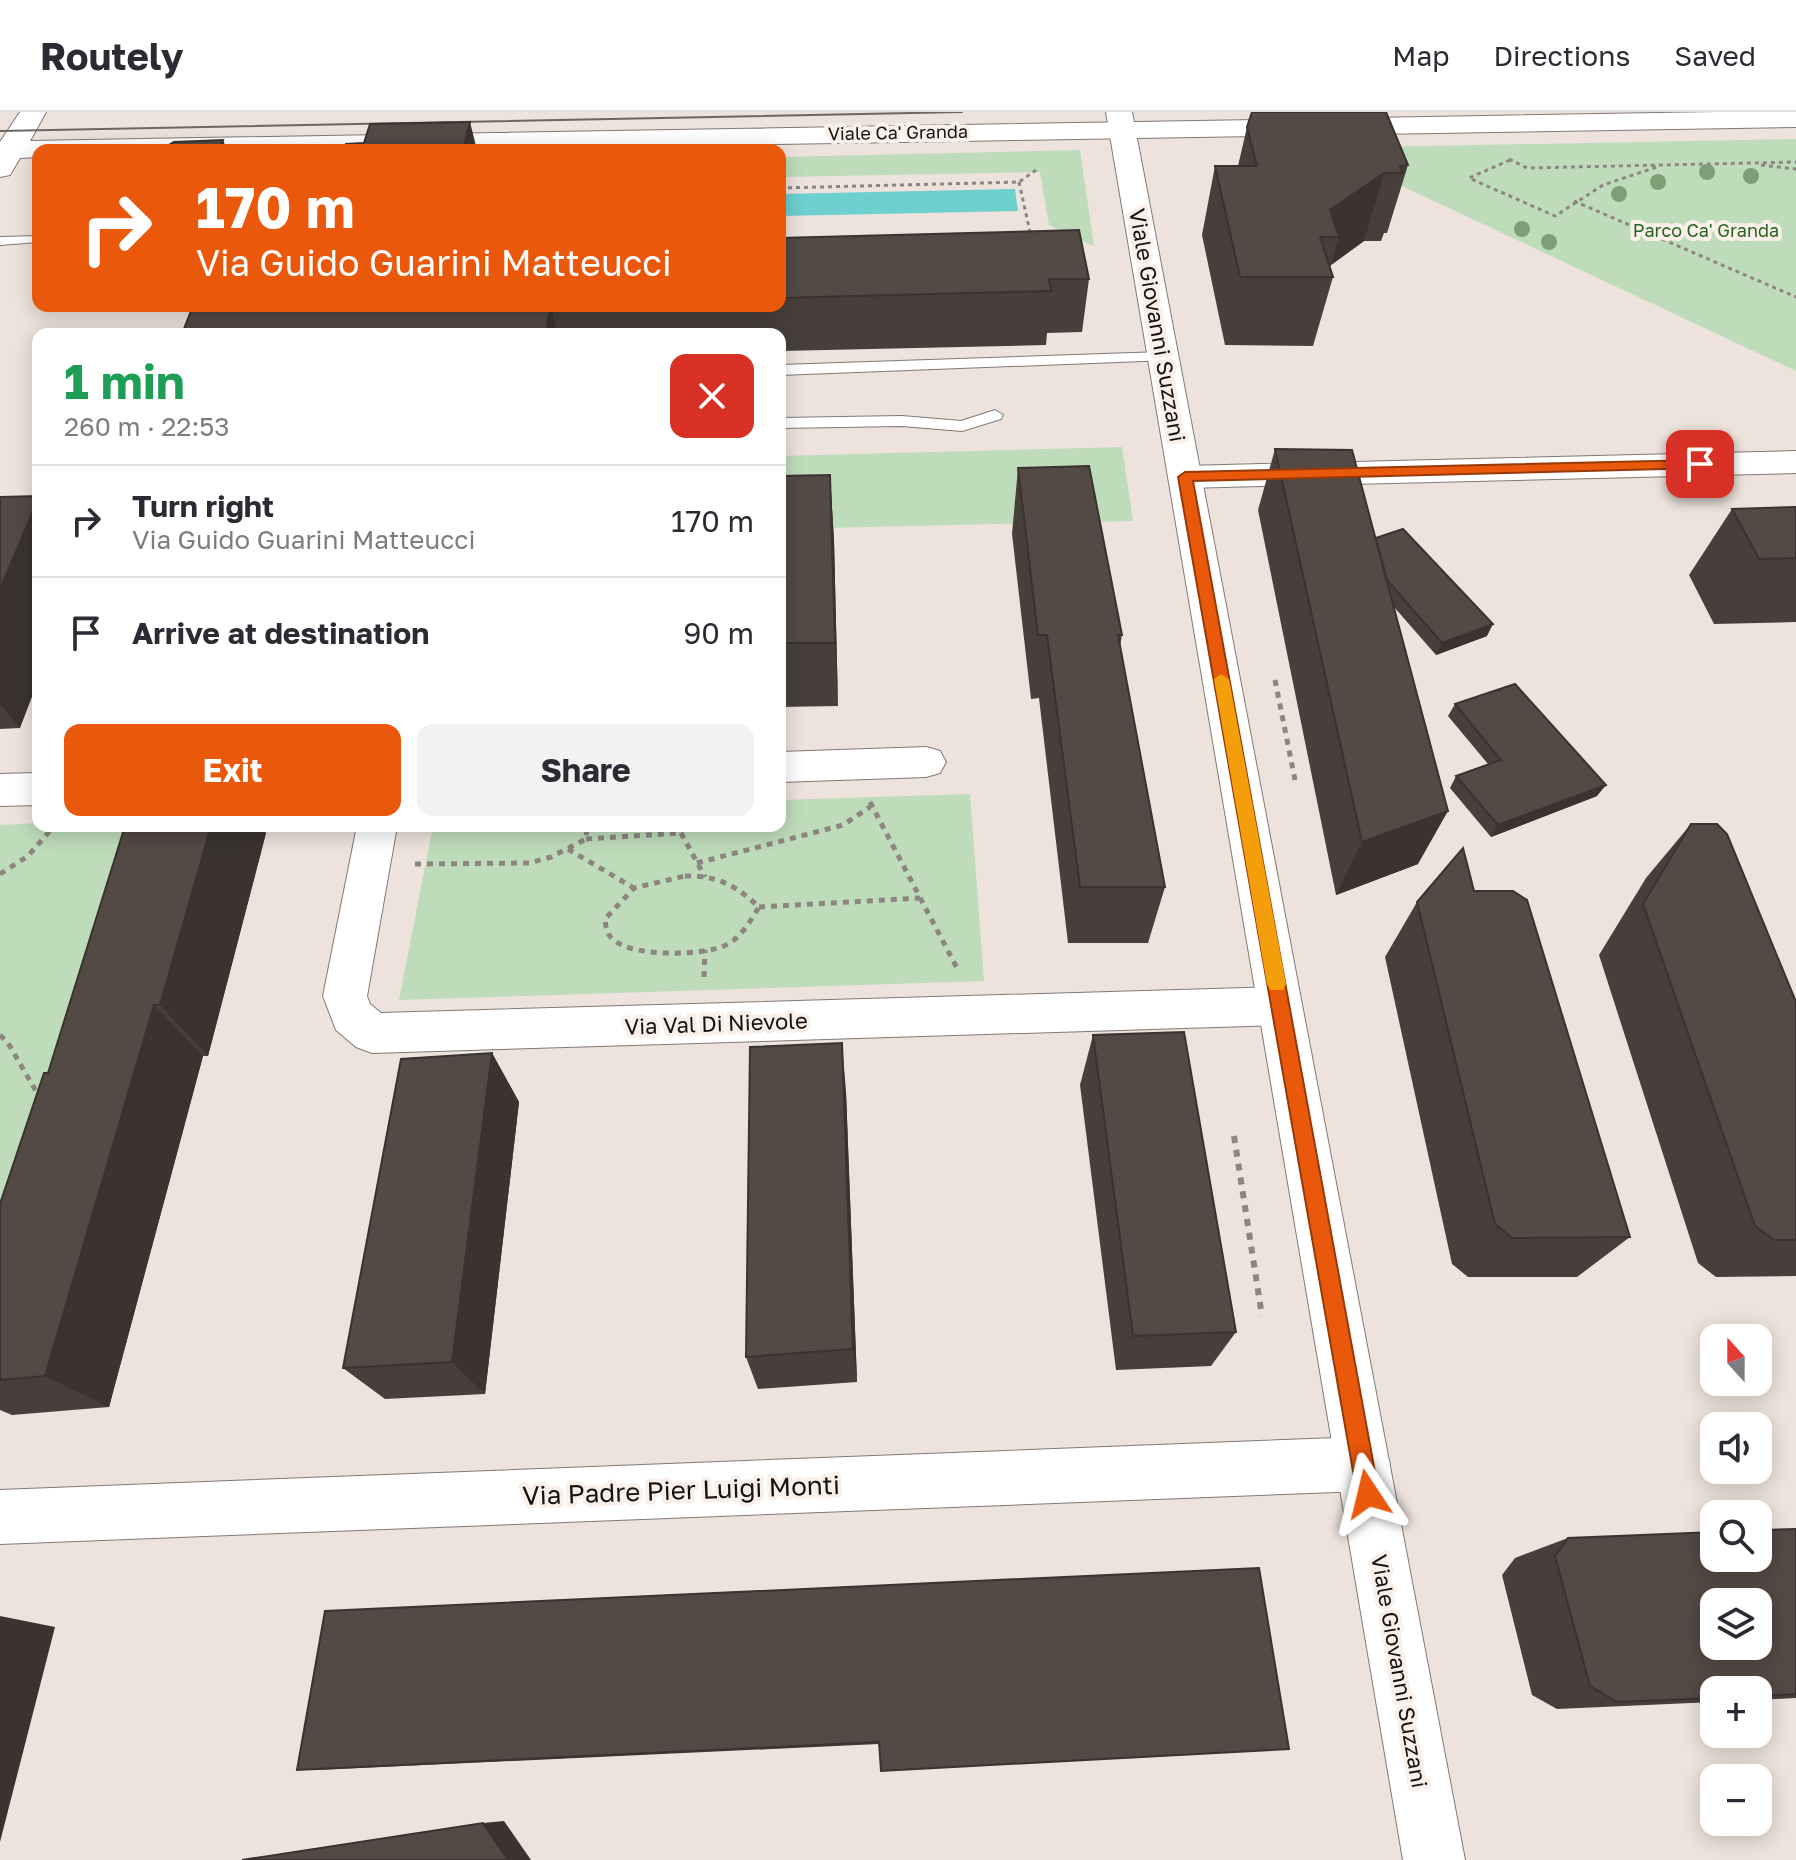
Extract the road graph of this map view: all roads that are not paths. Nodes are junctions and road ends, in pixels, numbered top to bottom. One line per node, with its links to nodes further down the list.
1 (33, 112): 6 (street)
2 (1796, 119): 3 (street, Viale Ca' Granda)
3 (1121, 120): 4 (street, Viale Ca' Granda); 9 (street, Viale Giovanni Suzzani)
4 (376, 144)
5 (32, 155): 6 (street, Viale Ca' Granda)
6 (4, 156)
7 (32, 239): 8 (lane)
8 (0, 241)
9 (1163, 357): 10 (lane); 14 (street, Viale Giovanni Suzzani)
10 (786, 370)
11 (995, 415): 12 (lane)
12 (786, 423)
13 (1796, 462): 14 (street)
14 (1185, 477): 20 (street, Viale Giovanni Suzzani)
15 (926, 762): 16 (street)
16 (786, 767)
17 (32, 789): 18 (street)
18 (0, 790)
19 (376, 832): 20 (street, Via Val Di Nievole)
20 (1280, 1006): 21 (street, Viale Giovanni Suzzani)
21 (1363, 1464): 22 (street, Via Padre Pier Luigi Monti); 23 (street, Viale Giovanni Suzzani)
22 (0, 1517)
23 (1434, 1860)

